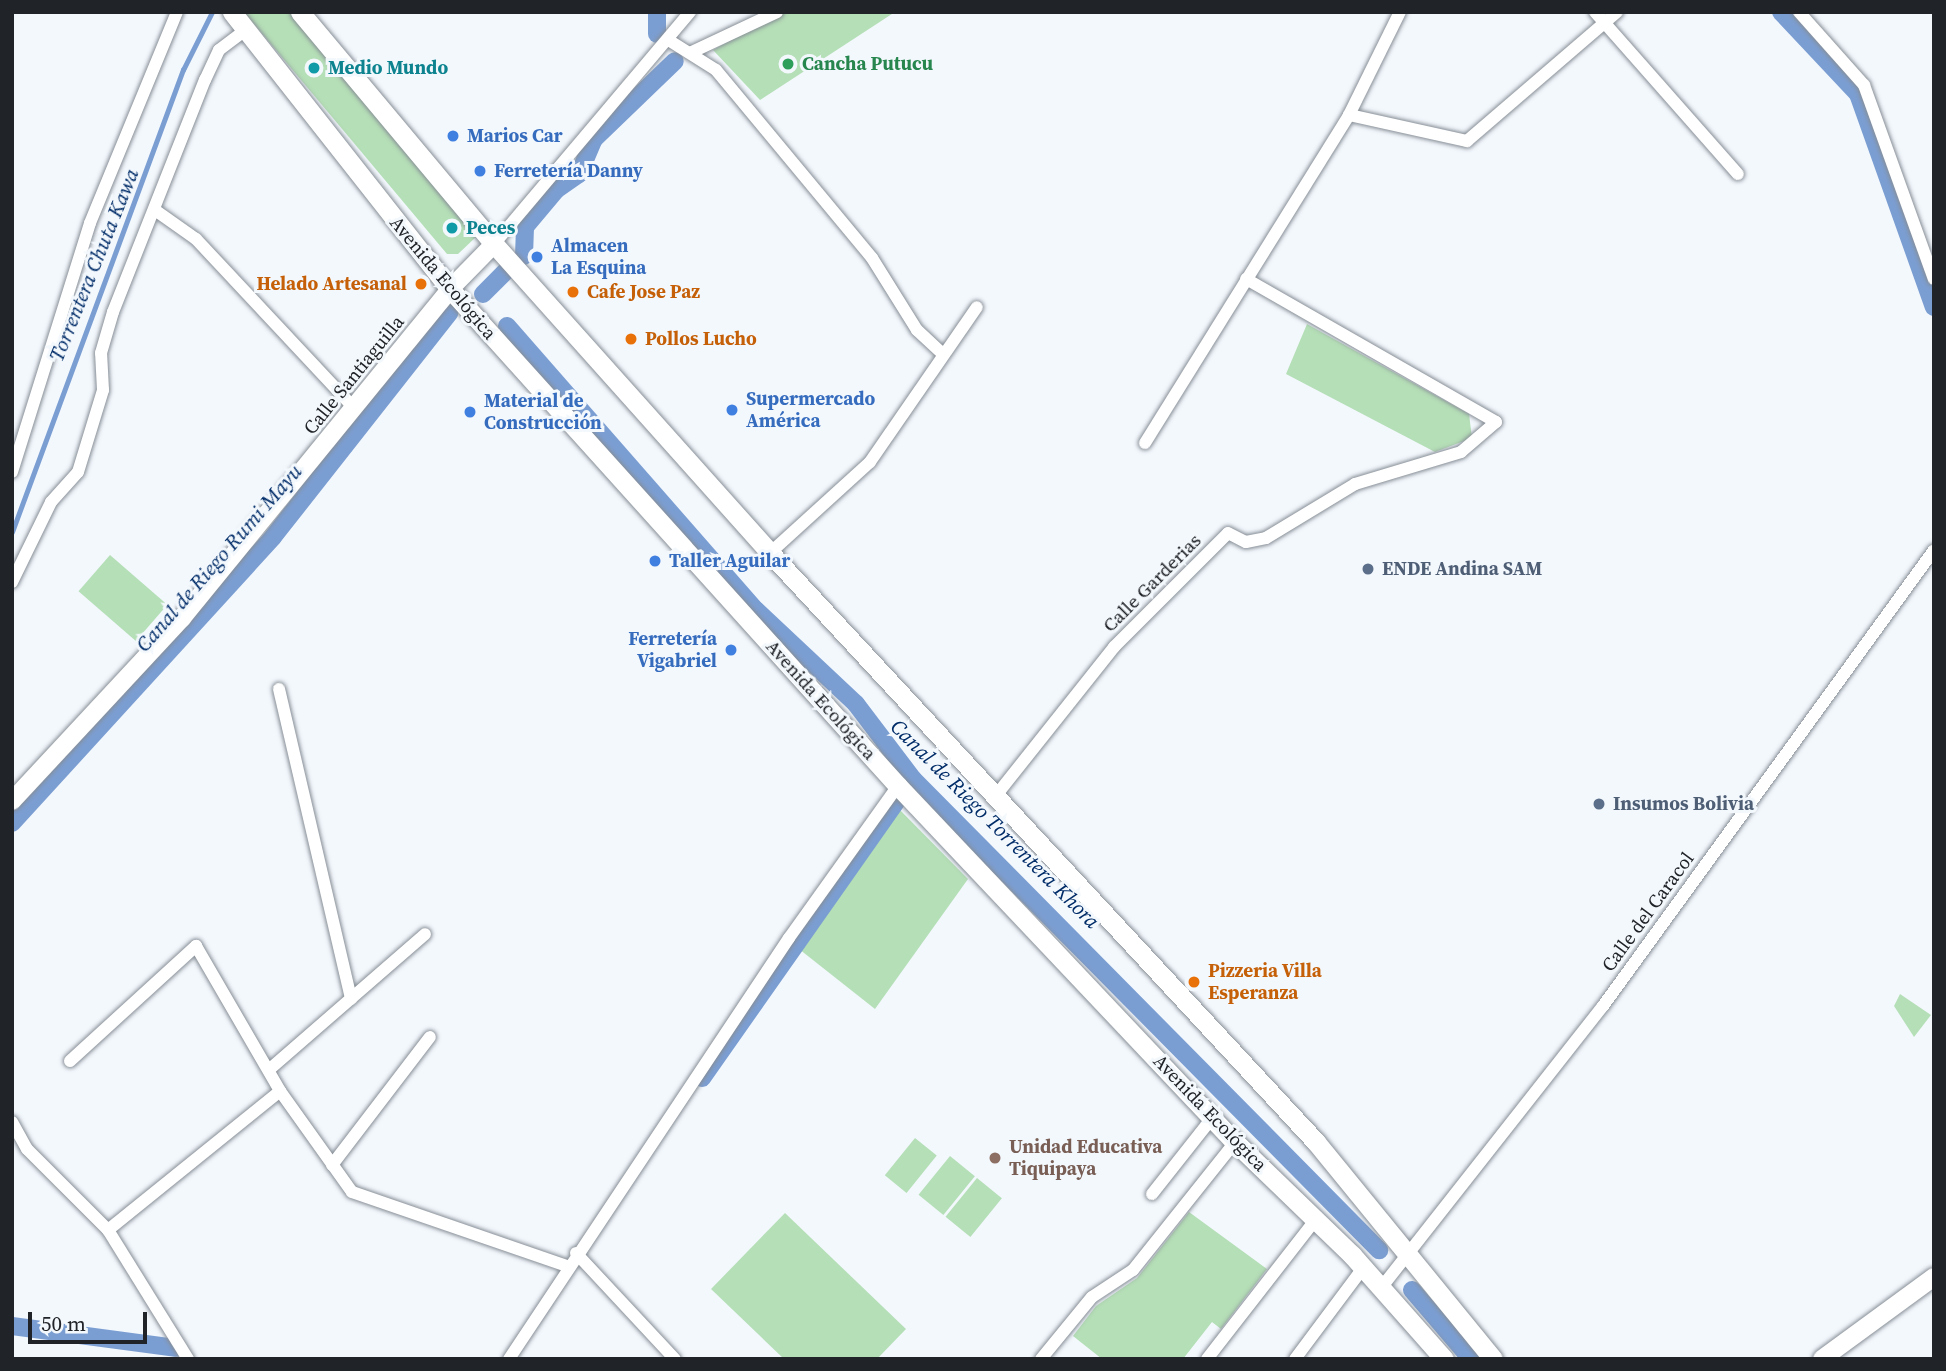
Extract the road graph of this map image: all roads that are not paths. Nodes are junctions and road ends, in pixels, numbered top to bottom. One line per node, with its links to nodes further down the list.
1 (177, 12): 26 (street)
2 (299, 12): 18 (main road)
3 (676, 12): 12 (street)
4 (690, 12): 12 (street)
5 (777, 12): 14 (street)
6 (1400, 12): 15 (street)
7 (1595, 12): 11 (street)
8 (1617, 12): 11 (street)
9 (1799, 12): 20 (street)
10 (239, 20): 17 (street); 21 (main road, Avenida Ecológica)
11 (1605, 23): 15 (street); 16 (street)
12 (681, 25): 13 (street)
13 (670, 41): 14 (street); 18 (street)
14 (692, 52): 23 (street)
15 (1349, 115): 19 (street)
16 (1738, 174)
17 (155, 210): 24 (street); 29 (street)
18 (494, 244): 21 (street, Calle Santiaguilla); 28 (main road)
19 (1247, 279): 25 (street); 32 (street, Calle Garderias)
20 (1934, 279)
21 (450, 289): 24 (street, Calle Santiaguilla); 31 (main road, Avenida Ecológica)
22 (977, 307): 23 (street)
23 (942, 353): 28 (street)
24 (354, 408): 33 (street, Calle Santiaguilla)
25 (1145, 443)
26 (12, 472)
27 (1934, 550): 47 (street, Calle del Caracol)
28 (769, 553): 32 (main road)
29 (12, 582)
30 (279, 690): 35 (street)
31 (898, 786): 40 (main road, Avenida Ecológica); 48 (street)
32 (994, 798): 47 (main road)
33 (12, 801)
34 (425, 934): 35 (street)
35 (351, 999): 38 (street)
36 (430, 1037): 43 (street)
37 (70, 1061): 38 (street)
38 (271, 1068): 39 (street)
39 (279, 1091): 43 (street); 46 (street)
40 (1212, 1118): 42 (main road, Avenida Ecológica); 44 (street)
41 (12, 1122): 46 (street)
42 (1235, 1142): 45 (main road, Avenida Ecológica); 56 (street)
43 (332, 1165): 49 (street)
44 (1152, 1194)
45 (1315, 1219): 50 (main road, Avenida Ecológica); 57 (street)
46 (108, 1230): 53 (street)
47 (1407, 1250): 52 (street, Calle del Caracol); 60 (main road)
48 (576, 1253): 49 (street); 55 (street)
49 (567, 1266): 54 (street)
50 (1363, 1268): 52 (main road, Avenida Ecológica); 58 (street)
51 (1934, 1277): 61 (street)
52 (1381, 1287): 59 (main road, Avenida Ecológica)
53 (188, 1359)
54 (509, 1359)
55 (675, 1359)
56 (1041, 1359)
57 (1207, 1359)
58 (1295, 1359)
59 (1444, 1359)
60 (1493, 1359)
61 (1822, 1359)

